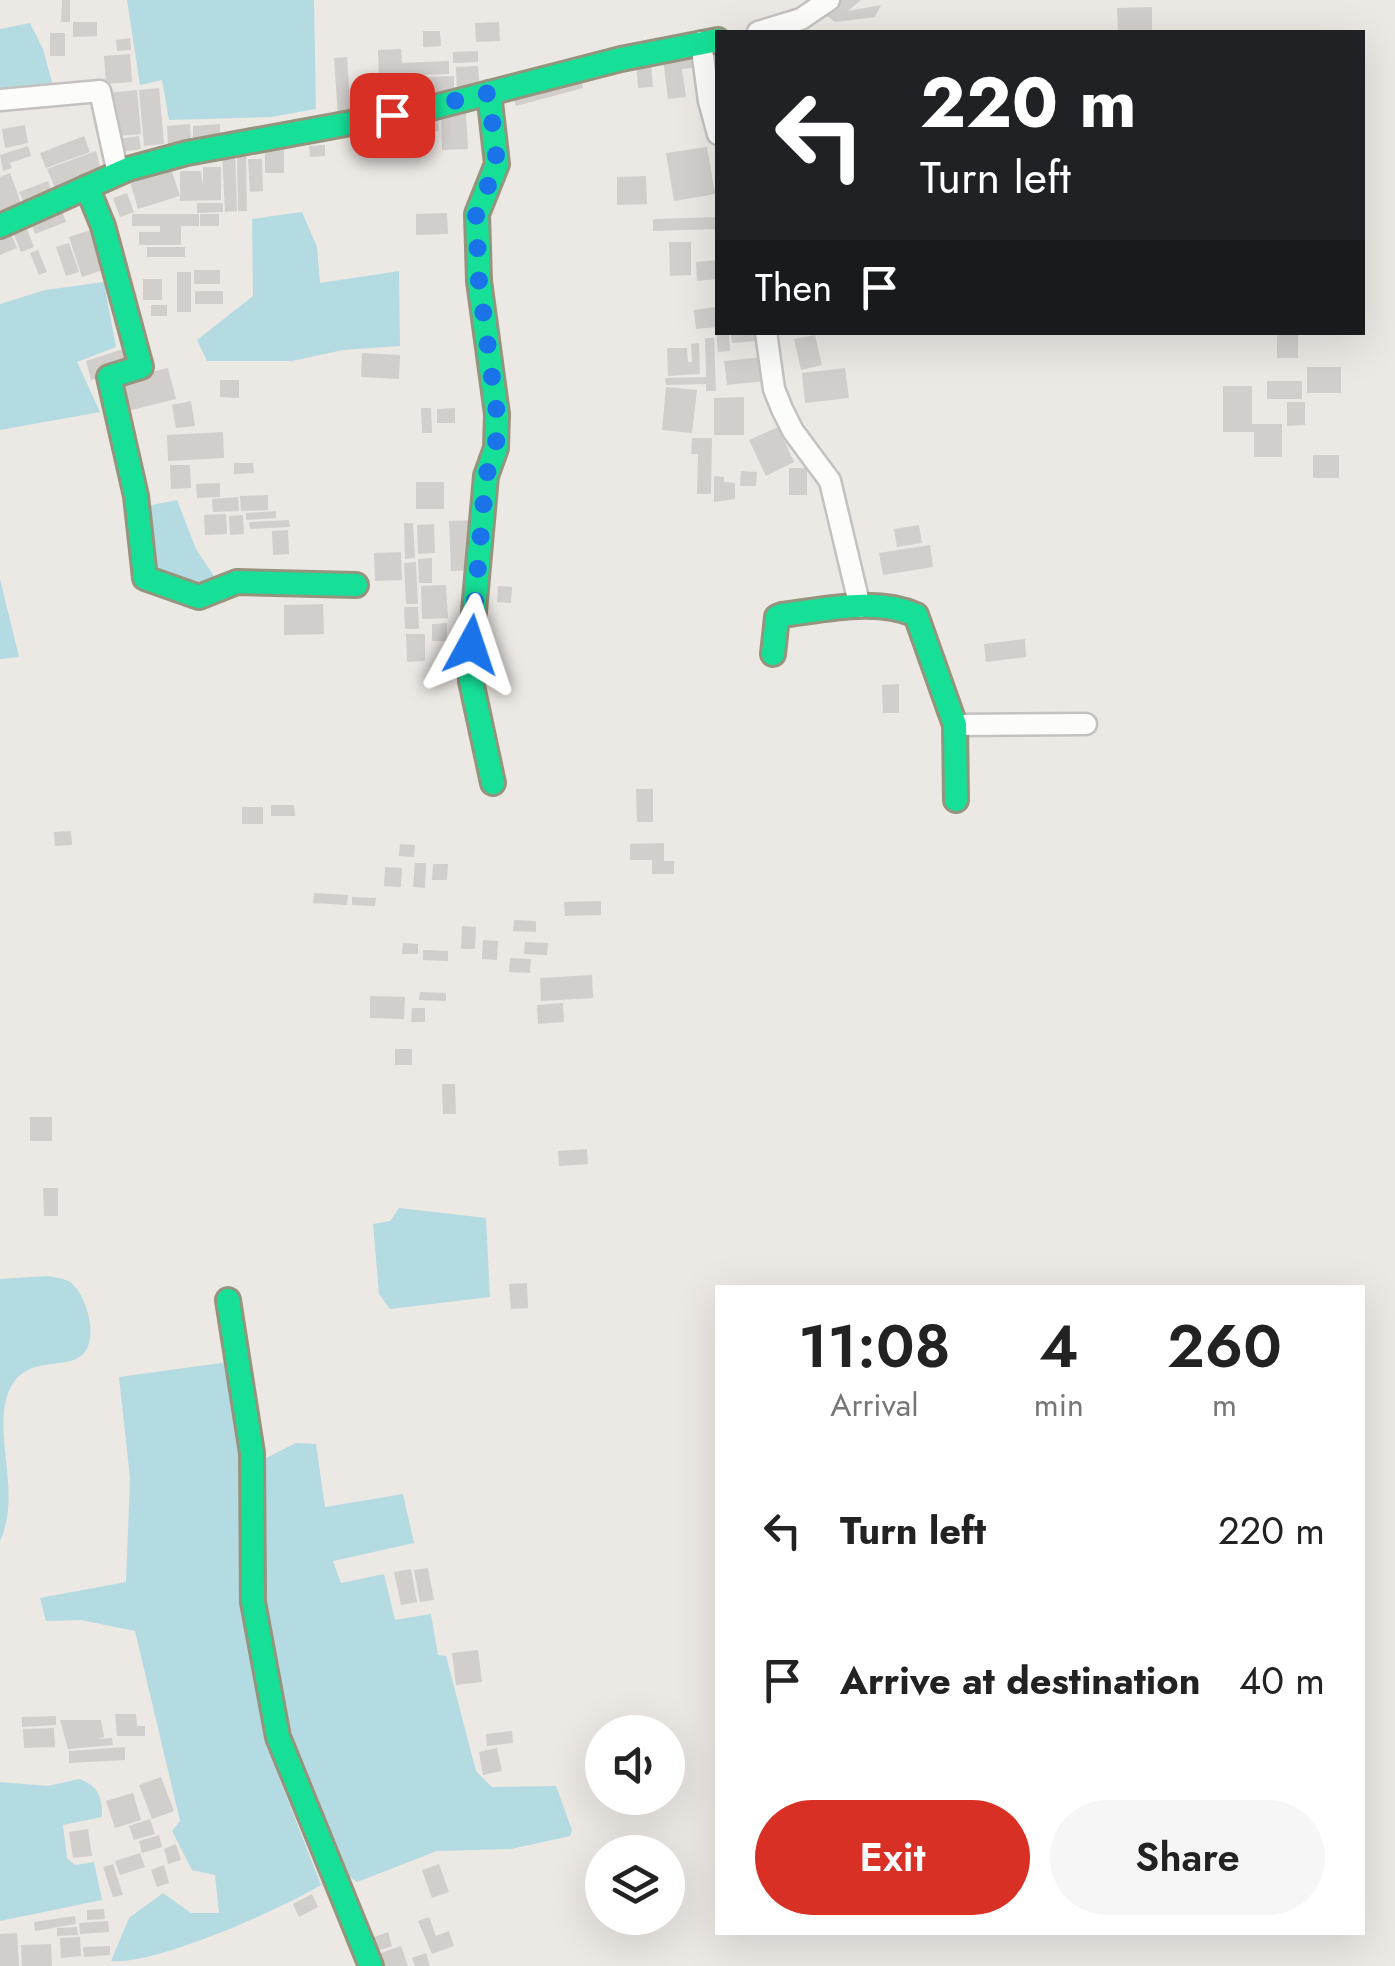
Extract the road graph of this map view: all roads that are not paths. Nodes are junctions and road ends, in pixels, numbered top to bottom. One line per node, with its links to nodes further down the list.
1 (829, 0): 2 (street)
2 (765, 30)
3 (709, 41): 4 (street); 6 (street)
4 (489, 93): 7 (street); 16 (street)
5 (0, 100): 7 (street)
6 (715, 123)
7 (118, 174): 8 (street)
8 (86, 188): 9 (street); 11 (street)
9 (0, 226)
10 (766, 335): 12 (street)
11 (356, 585)
12 (860, 607): 13 (street); 15 (street)
13 (773, 654)
14 (1086, 724): 15 (street)
15 (955, 725): 17 (street)
16 (493, 783)
17 (956, 800)
18 (228, 1300): 19 (street)
19 (371, 1966)

